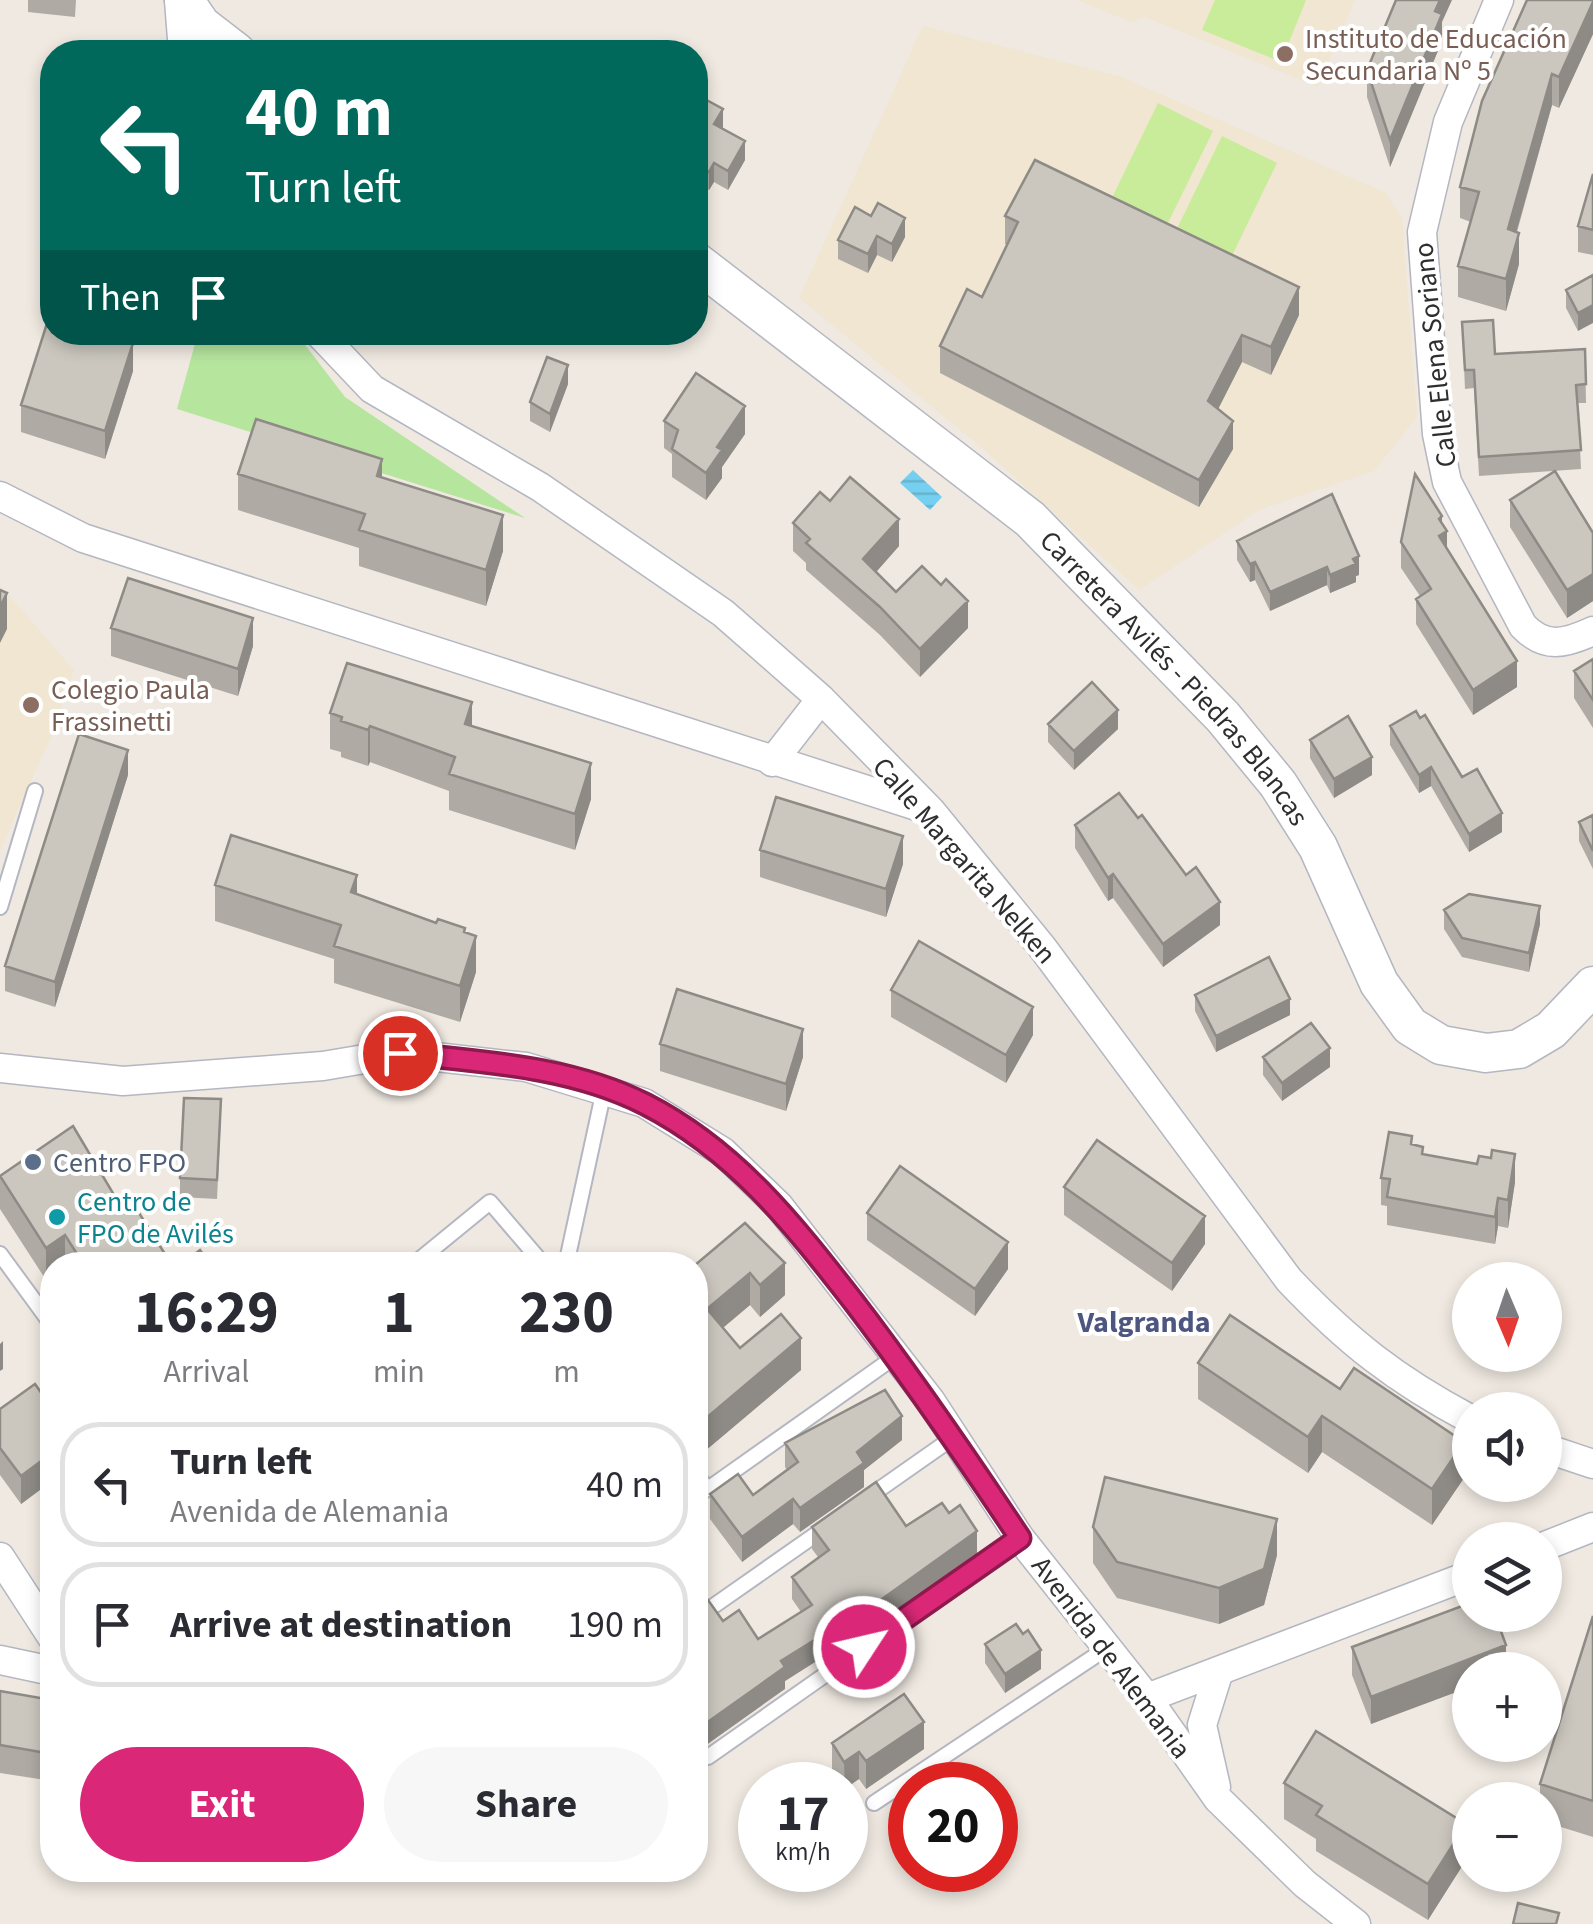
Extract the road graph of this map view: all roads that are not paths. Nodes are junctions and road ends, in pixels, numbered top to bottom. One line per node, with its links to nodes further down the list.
1 (181, 0): 3 (street); 4 (street)
2 (1499, 0): 8 (street, Calle Elena Soriano)
3 (183, 40)
4 (219, 40)
5 (708, 271): 14 (street, Carretera Avilés - Piedras Blancas)
6 (334, 345): 9 (street, Calle Margarita Nelken)
7 (0, 496): 10 (street)
8 (1593, 631)
9 (820, 699): 10 (street); 12 (street, Calle Margarita Nelken)
10 (772, 762): 12 (street)
11 (35, 791): 13 (lane)
12 (931, 811): 23 (street, Calle Margarita Nelken)
13 (0, 906)
14 (1593, 986)
15 (0, 1068): 16 (street, Avenida de Alemania)
16 (604, 1089): 19 (lane); 22 (street, Avenida de Alemania)
17 (429, 1252): 18 (lane)
18 (533, 1252)
19 (569, 1252)
20 (0, 1254): 21 (lane)
21 (40, 1309)
22 (896, 1356): 24 (street, Avenida de Alemania); 27 (lane)
23 (1452, 1408)
24 (954, 1437): 28 (lane); 31 (street, Avenida de Alemania)
25 (1562, 1454): 26 (street)
26 (1593, 1464)
27 (708, 1488)
28 (858, 1504)
29 (842, 1516): 35 (lane)
30 (1593, 1526): 32 (street)
31 (1020, 1538): 37 (street, Avenida de Alemania); 42 (lane)
32 (1562, 1539)
33 (0, 1556): 36 (street)
34 (1452, 1582): 40 (street)
35 (715, 1605)
36 (40, 1618)
37 (1107, 1648): 41 (street, Avenida de Alemania); 44 (lane)
38 (0, 1660): 39 (street)
39 (40, 1668)
40 (1218, 1674): 41 (street); 43 (street)
41 (1147, 1698): 43 (street, Avenida de Alemania)
42 (708, 1757)
43 (1218, 1799): 45 (street, Avenida de Alemania)
44 (874, 1803)
45 (1356, 1924)

